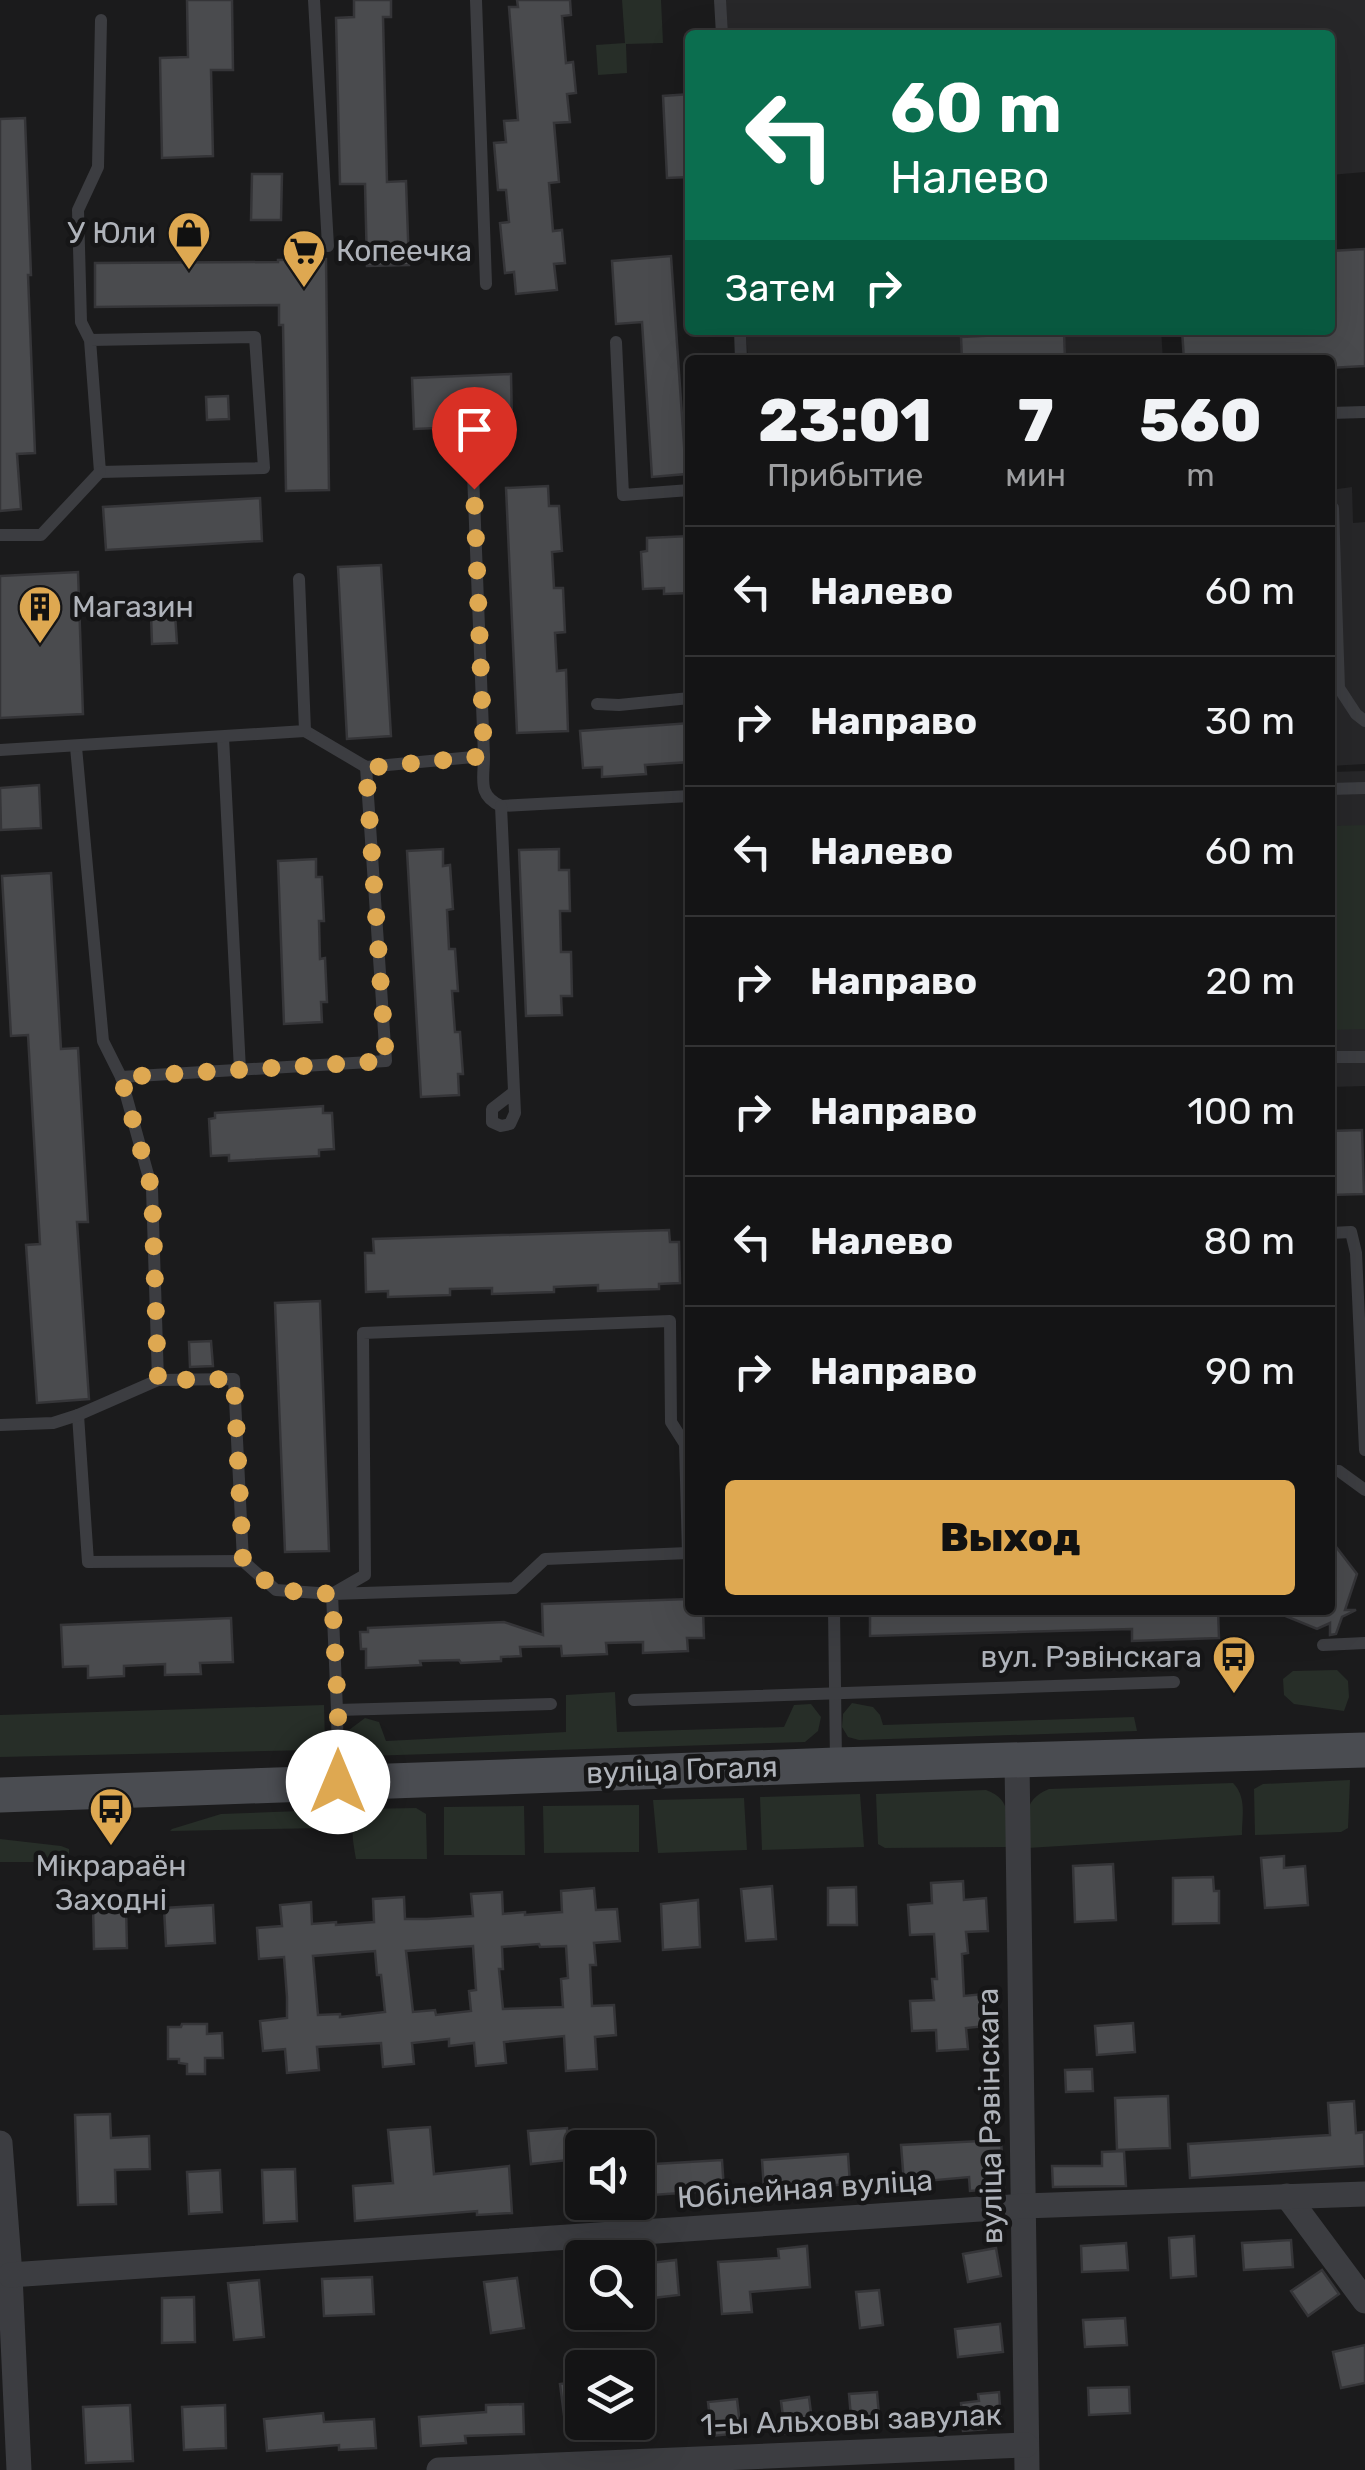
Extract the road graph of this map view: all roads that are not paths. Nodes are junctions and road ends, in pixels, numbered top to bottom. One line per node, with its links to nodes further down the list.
1 (314, 0): 6 (lane)
2 (476, 0): 7 (lane)
3 (720, 0): 5 (lane)
4 (101, 20): 8 (lane)
5 (722, 30)
6 (328, 246)
7 (486, 284)
8 (90, 340): 12 (lane); 12 (lane)
9 (616, 342): 14 (lane)
10 (1365, 412): 11 (lane)
11 (1335, 413)
12 (100, 472): 15 (lane)
13 (472, 473): 25 (lane)
14 (685, 490)
15 (0, 535)
16 (1335, 568): 20 (lane)
17 (299, 579): 21 (lane)
18 (685, 698): 19 (lane)
19 (597, 704)
20 (1365, 721)
21 (305, 731): 22 (lane); 26 (lane)
22 (223, 737): 23 (lane); 33 (lane)
23 (76, 747): 24 (lane); 34 (lane)
24 (0, 750)
25 (484, 756): 26 (lane); 30 (lane)
26 (366, 768): 33 (lane)
27 (1365, 788): 28 (lane)
28 (1335, 789)
29 (685, 796): 30 (lane)
30 (502, 806): 35 (lane)
31 (1335, 1057): 32 (lane)
32 (1365, 1057)
33 (240, 1070): 34 (lane)
34 (121, 1077): 38 (lane)
35 (514, 1092)
36 (1335, 1233): 37 (lane)
37 (1361, 1294): 42 (lane)
38 (158, 1380): 39 (lane); 46 (lane)
39 (78, 1415): 40 (lane); 46 (lane)
40 (0, 1425)
41 (685, 1444): 47 (lane)
42 (1365, 1450)
43 (1335, 1471): 44 (lane)
44 (1365, 1490)
45 (685, 1552): 47 (lane)
46 (243, 1561): 47 (lane)
47 (332, 1594): 55 (lane)
48 (834, 1615): 52 (lane)
49 (1365, 1642): 50 (lane)
50 (1323, 1645)
51 (1174, 1682): 52 (lane)
52 (834, 1693): 53 (lane); 58 (lane)
53 (634, 1700)
54 (551, 1704): 55 (lane)
55 (338, 1710): 59 (lane)
56 (1365, 1750): 57 (main road, вуліца Гогаля)
57 (1016, 1762): 58 (main road, вуліца Гогаля); 64 (street, вуліца Рэвінскага)
58 (836, 1765): 59 (main road, вуліца Гогаля)
59 (338, 1782): 60 (main road, вуліца Гогаля)
60 (0, 1794)
61 (0, 2143): 65 (street)
62 (1365, 2194): 63 (street, Юбілейная вуліца)
63 (1287, 2196): 64 (street, Юбілейная вуліца); 66 (street)
64 (1024, 2206): 65 (street, Юбілейная вуліца); 67 (street, вуліца Рэвінскага)
65 (10, 2274): 68 (street)
66 (1365, 2301)
67 (1026, 2457): 69 (street, 1-ы Альховы завулак)
68 (20, 2470)
69 (439, 2470)

